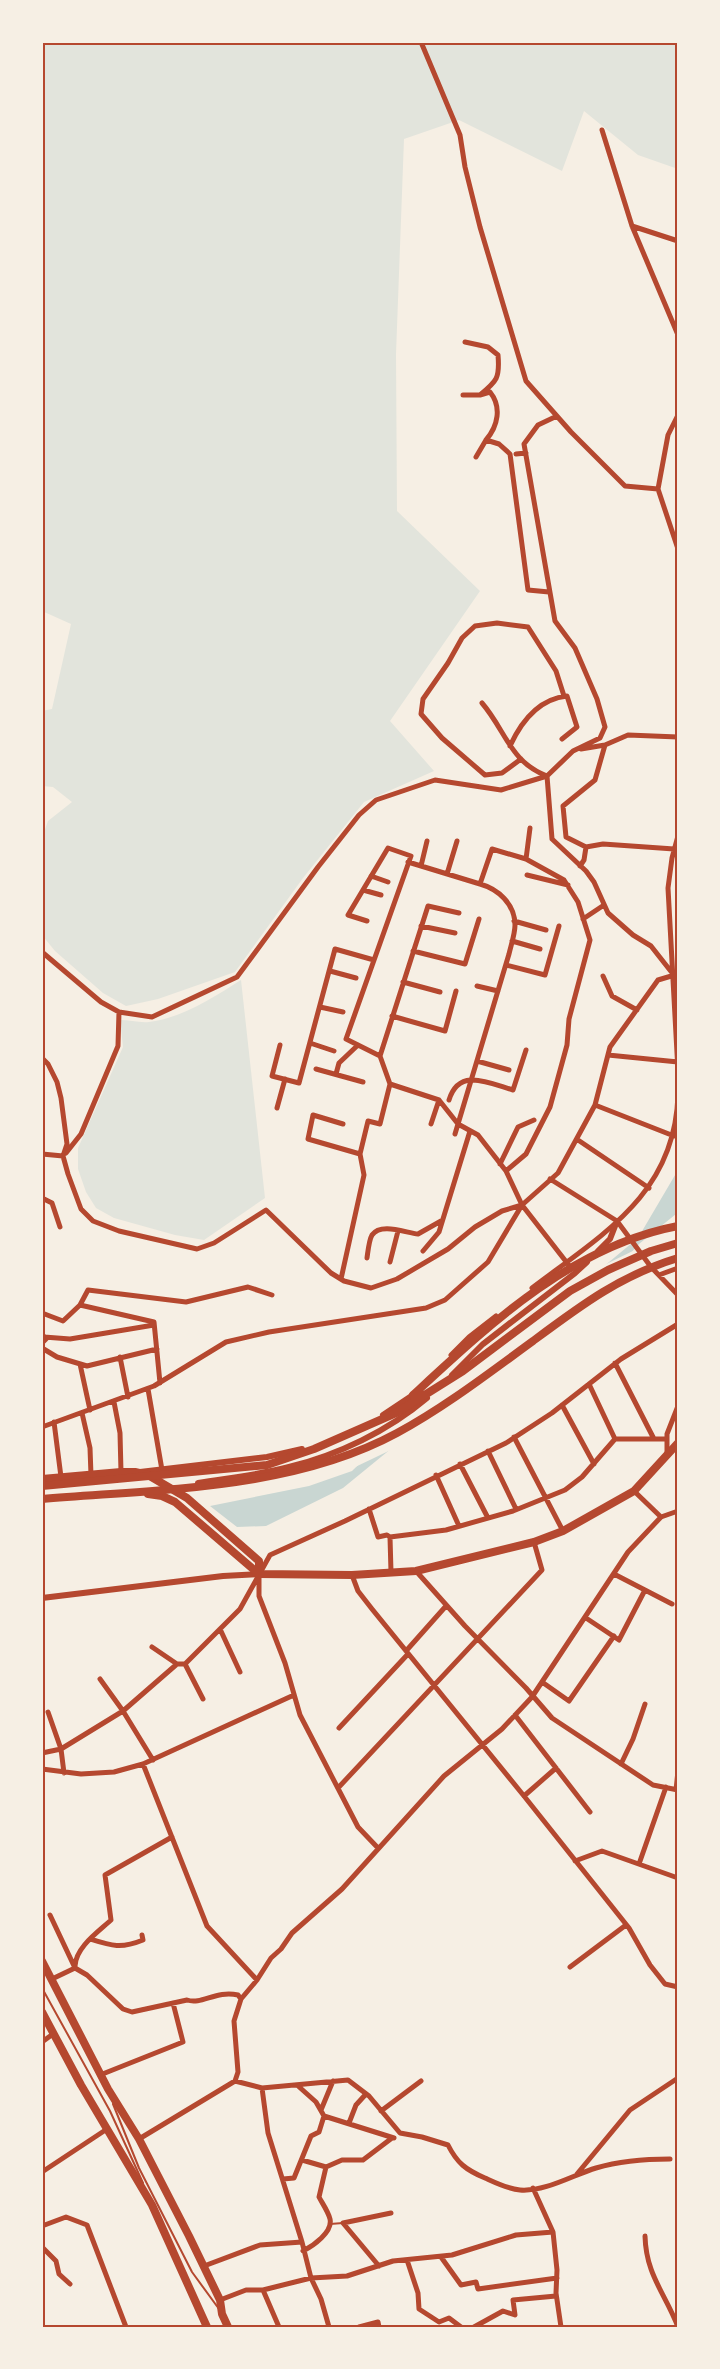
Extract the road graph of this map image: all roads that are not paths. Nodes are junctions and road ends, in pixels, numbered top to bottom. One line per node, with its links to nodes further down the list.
1 (421, 42): 10 (street)
2 (602, 130): 3 (street)
3 (632, 226): 4 (street); 5 (street)
4 (678, 241)
5 (678, 335)
6 (465, 342): 8 (street)
7 (463, 395): 8 (street)
8 (480, 395): 11 (street)
9 (678, 415): 15 (street)
10 (557, 416): 12 (street); 15 (street)
11 (486, 440): 14 (street); 17 (street)
12 (526, 453): 13 (street); 17 (street)
13 (516, 454)
14 (476, 457)
15 (658, 489): 16 (street)
16 (678, 549)
17 (549, 592): 24 (street)
18 (564, 696): 21 (street); 23 (street); 25 (street)
19 (482, 703): 23 (street)
20 (678, 737): 22 (street)
21 (562, 739)
22 (605, 745): 24 (street); 31 (street)
23 (510, 746): 25 (street)
24 (573, 751): 26 (street)
25 (521, 759): 26 (street)
26 (547, 776): 36 (street); 72 (street)
27 (530, 828): 33 (street)
28 (678, 836): 32 (street)
29 (427, 841): 35 (street)
30 (457, 841): 37 (street)
31 (586, 847): 32 (street); 36 (street)
32 (674, 849): 62 (street)
33 (526, 859): 41 (street); 42 (street)
34 (408, 862): 35 (street); 39 (street); 59 (street)
35 (420, 866): 37 (street)
36 (580, 866): 45 (street)
37 (447, 874): 41 (street)
38 (527, 875): 42 (street)
39 (371, 876): 40 (street); 43 (street)
40 (388, 882)
41 (480, 884): 50 (street)
42 (567, 885): 48 (street)
43 (363, 890): 44 (street); 49 (street)
44 (381, 895)
45 (604, 905): 48 (street); 62 (street)
46 (459, 914): 51 (street)
47 (480, 919): 57 (street)
48 (584, 919): 110 (street)
49 (367, 921)
50 (514, 921): 53 (street); 55 (street)
51 (421, 926): 54 (street); 57 (street)
52 (559, 926): 60 (street)
53 (546, 930)
54 (455, 933)
55 (512, 941): 56 (street); 60 (street)
56 (540, 949)
57 (413, 951): 65 (street)
58 (42, 952): 72 (street)
59 (374, 960): 61 (street); 77 (street)
60 (506, 965): 68 (street)
61 (330, 971): 64 (street); 70 (street)
62 (676, 974): 71 (street); 84 (street)
63 (603, 976): 71 (street)
64 (356, 978)
65 (403, 982): 69 (street); 74 (street)
66 (477, 986): 68 (street)
67 (456, 991): 74 (street)
68 (498, 991): 83 (street)
69 (440, 992)
70 (320, 1007): 73 (street); 75 (street)
71 (637, 1010): 80 (street)
72 (119, 1012): 108 (street)
73 (343, 1012)
74 (392, 1016): 81 (street)
75 (310, 1043): 79 (street); 90 (street)
76 (279, 1045): 90 (street)
77 (358, 1045): 81 (street); 88 (street)
78 (526, 1050): 89 (street)
79 (334, 1051)
80 (608, 1055): 84 (street); 96 (street)
81 (380, 1056): 92 (street)
82 (42, 1058): 108 (street)
83 (477, 1061): 86 (street); 89 (street)
84 (678, 1062): 87 (street)
85 (316, 1069): 88 (street)
86 (508, 1070)
87 (678, 1071)
88 (336, 1074): 91 (street)
89 (472, 1078): 95 (street); 101 (street)
90 (285, 1079): 97 (street)
91 (363, 1082)
92 (390, 1084): 94 (street); 107 (street)
93 (678, 1095): 104 (street)
94 (439, 1100): 100 (street); 101 (street)
95 (449, 1100)
96 (596, 1106): 104 (street); 105 (street)
97 (277, 1108)
98 (534, 1120): 109 (street)
99 (343, 1124): 107 (street)
100 (431, 1124)
101 (458, 1124): 102 (street); 103 (street)
102 (470, 1131): 109 (street); 115 (street)
103 (455, 1134)
104 (674, 1136): 112 (street)
105 (578, 1140): 111 (street); 112 (street)
106 (42, 1154): 108 (street)
107 (360, 1154): 129 (street)
108 (63, 1156): 129 (street)
109 (500, 1164): 110 (street)
110 (506, 1171): 114 (street)
111 (550, 1179): 114 (street); 116 (street)
112 (649, 1188): 116 (street)
113 (42, 1198): 118 (street)
114 (522, 1205): 125 (street); 129 (street); 142 (street)
115 (443, 1220): 119 (street); 121 (street)
116 (617, 1221): 125 (street); 127 (street); 128 (street)
117 (678, 1226): 145 (highway)
118 (60, 1227)
119 (398, 1231): 122 (street); 124 (street)
120 (678, 1243): 170 (highway)
121 (423, 1251)
122 (367, 1258)
123 (678, 1258): 174 (highway)
124 (390, 1262)
125 (567, 1262): 127 (street); 145 (street)
126 (678, 1268): 128 (street)
127 (575, 1273): 171 (street)
128 (659, 1275): 131 (street)
129 (341, 1279)
130 (272, 1295): 132 (street)
131 (678, 1295)
132 (80, 1305): 133 (street); 134 (street)
133 (42, 1313)
134 (154, 1324): 136 (street); 138 (street)
135 (678, 1324): 140 (street)
136 (43, 1338)
137 (42, 1348): 141 (street)
138 (157, 1349): 139 (street); 142 (street)
139 (120, 1357): 141 (street); 146 (street)
140 (615, 1363): 143 (street); 155 (street)
141 (80, 1364): 150 (street)
142 (160, 1383): 144 (street)
143 (589, 1384): 148 (street); 156 (street)
144 (148, 1389): 146 (street); 163 (street)
145 (413, 1395): 163 (street)
146 (128, 1397): 147 (street)
147 (114, 1402): 150 (street); 164 (street)
148 (562, 1405): 154 (street); 162 (street)
149 (678, 1406): 157 (street)
150 (90, 1410): 151 (street)
151 (82, 1413): 152 (street); 166 (street)
152 (54, 1422): 153 (street); 168 (street)
153 (42, 1424)
154 (514, 1437): 159 (street); 173 (street)
155 (654, 1438): 156 (street); 157 (street)
156 (615, 1439): 162 (street)
157 (667, 1439): 160 (street)
158 (678, 1443): 160 (main road)
159 (488, 1451): 161 (street); 176 (street)
160 (667, 1455): 172 (main road)
161 (460, 1464): 167 (street); 179 (street)
162 (594, 1464): 173 (street)
163 (162, 1470): 165 (street)
164 (121, 1472): 165 (main road); 166 (main road)
165 (135, 1472): 171 (main road)
166 (92, 1475): 168 (main road)
167 (436, 1475): 175 (street); 180 (street)
168 (61, 1477): 169 (main road)
169 (42, 1479)
170 (42, 1486)
171 (171, 1486): 184 (main road)
172 (634, 1491): 178 (street); 181 (main road)
173 (546, 1498): 176 (street); 181 (street)
174 (42, 1501): 184 (main road)
175 (369, 1509): 182 (street); 188 (street)
176 (516, 1509): 179 (street)
177 (677, 1510): 178 (street)
178 (661, 1517): 187 (street)
179 (488, 1518): 180 (street)
180 (459, 1526): 182 (street)
181 (563, 1531): 183 (main road)
182 (390, 1538): 186 (street)
183 (534, 1542): 185 (main road); 197 (street)
184 (244, 1555): 188 (main road)
185 (416, 1570): 186 (main road); 193 (street)
186 (391, 1572): 189 (main road)
187 (614, 1574): 190 (street); 194 (street)
188 (259, 1575): 189 (main road); 191 (street); 195 (street); 206 (street)
189 (352, 1575): 199 (street)
190 (645, 1590): 192 (street); 196 (street)
191 (42, 1598)
192 (672, 1604)
193 (446, 1606): 197 (street); 199 (street)
194 (586, 1618): 196 (street); 204 (street)
195 (220, 1629): 201 (street); 202 (street)
196 (614, 1636): 204 (street)
197 (477, 1638): 205 (street); 207 (street)
198 (152, 1647): 200 (street)
199 (407, 1653): 205 (street); 215 (street)
200 (177, 1664): 201 (street); 210 (street)
201 (185, 1664): 208 (street)
202 (240, 1672)
203 (100, 1679): 210 (street)
204 (542, 1682): 207 (street)
205 (433, 1684): 216 (street); 226 (street)
206 (294, 1695): 219 (street); 226 (street)
207 (532, 1696): 212 (street); 221 (street)
208 (203, 1699)
209 (645, 1704): 221 (street)
210 (123, 1711): 217 (street); 219 (street)
211 (48, 1712): 213 (street)
212 (515, 1715): 216 (street); 222 (street)
213 (51, 1720): 214 (street); 217 (street)
214 (42, 1721)
215 (339, 1728)
216 (482, 1747): 229 (street); 232 (street)
217 (61, 1749): 218 (street); 225 (street)
218 (42, 1753)
219 (153, 1760): 220 (street)
220 (143, 1764): 225 (street); 231 (street)
221 (621, 1764): 227 (street)
222 (556, 1768): 229 (street); 230 (street)
223 (42, 1769): 225 (street)
224 (678, 1772): 228 (street)
225 (64, 1773)
226 (338, 1788): 232 (street)
227 (666, 1788): 228 (street); 234 (street)
228 (677, 1790)
229 (524, 1796): 233 (street)
230 (590, 1812)
231 (172, 1837): 239 (street); 244 (street)
232 (378, 1848): 244 (street)
233 (575, 1860): 234 (street); 237 (street)
234 (639, 1864): 235 (street)
235 (678, 1878)
236 (50, 1916): 242 (street)
237 (626, 1925): 241 (street); 245 (street)
238 (141, 1935): 239 (street)
239 (90, 1939): 242 (street)
240 (42, 1961): 243 (main road)
241 (570, 1967)
242 (75, 1968): 243 (street); 248 (street)
243 (52, 1979): 252 (main road)
244 (257, 1980): 247 (street)
245 (678, 1986)
246 (42, 1988): 275 (lane)
247 (241, 1999): 248 (street); 254 (street)
248 (173, 2003): 252 (street)
249 (42, 2012): 250 (main road)
250 (53, 2034): 251 (street); 264 (main road)
251 (42, 2042)
252 (100, 2074): 259 (main road)
253 (678, 2078): 272 (street)
254 (235, 2081): 258 (street); 267 (street)
255 (333, 2081): 257 (street); 260 (street); 262 (street)
256 (421, 2081): 261 (street)
257 (297, 2085): 258 (street); 262 (street)
258 (262, 2088): 273 (street)
259 (108, 2089): 267 (main road); 295 (lane)
260 (366, 2094): 261 (street); 263 (street)
261 (381, 2111): 265 (street)
262 (322, 2113): 263 (street); 269 (street)
263 (348, 2123): 266 (street)
264 (107, 2129): 271 (street); 275 (main road)
265 (403, 2134): 266 (street); 274 (street)
266 (392, 2138): 270 (street)
267 (139, 2139): 287 (main road)
268 (670, 2159): 272 (street)
269 (302, 2160): 270 (street); 273 (street)
270 (326, 2167): 278 (street)
271 (42, 2172)
272 (576, 2175): 274 (street)
273 (283, 2180): 282 (street)
274 (533, 2188): 280 (street)
275 (152, 2205): 297 (main road)
276 (391, 2213): 277 (street)
277 (343, 2223): 278 (lane); 288 (street)
278 (330, 2224): 284 (street)
279 (42, 2226): 296 (street)
280 (553, 2232): 285 (street); 290 (street)
281 (645, 2236): 306 (street)
282 (302, 2242): 284 (street); 287 (street)
283 (42, 2247): 291 (street)
284 (303, 2251): 289 (street)
285 (441, 2257): 286 (street); 290 (street)
286 (406, 2260): 288 (street); 303 (street)
287 (204, 2266): 294 (main road)
288 (380, 2266): 289 (street)
289 (311, 2278): 292 (street); 300 (street)
290 (557, 2278): 293 (street)
291 (70, 2284)
292 (263, 2290): 294 (street); 299 (street)
293 (556, 2296): 304 (street); 305 (street)
294 (220, 2300): 295 (main road)
295 (222, 2314): 298 (main road)
296 (126, 2327)
297 (207, 2327)
298 (228, 2327)
299 (279, 2327)
300 (329, 2327)
301 (358, 2327): 302 (street)
302 (379, 2327)
303 (461, 2327)
304 (474, 2327)
305 (561, 2327)
306 (678, 2327)

